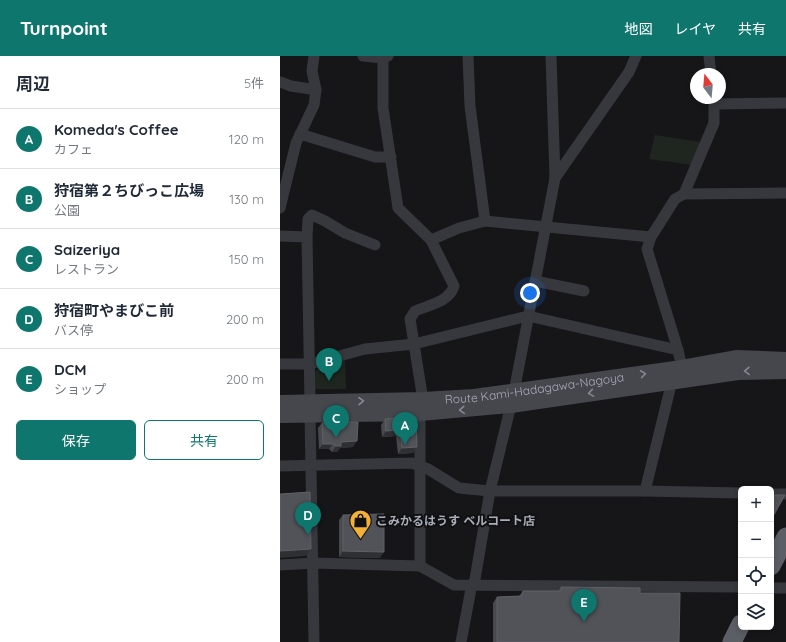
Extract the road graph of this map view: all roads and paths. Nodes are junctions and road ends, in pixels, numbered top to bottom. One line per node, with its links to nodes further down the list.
1 (314, 56): 10 (street)
2 (363, 56): 7 (street)
3 (468, 56): 21 (street)
4 (551, 56): 16 (street)
5 (636, 56): 16 (street)
6 (709, 56): 8 (street)
7 (386, 57): 15 (street)
8 (710, 68)
9 (280, 82): 10 (street)
10 (316, 90): 14 (street)
11 (726, 101): 12 (street)
12 (786, 103)
13 (715, 104): 19 (street)
14 (300, 134): 15 (street); 17 (street)
15 (391, 157): 26 (street)
16 (556, 178): 22 (street)
17 (282, 190): 20 (street)
18 (786, 193): 19 (street)
19 (684, 194): 25 (street)
20 (280, 208)
21 (485, 221): 22 (street); 26 (street)
22 (546, 228): 25 (street); 28 (street)
23 (280, 236): 24 (street)
24 (307, 237): 27 (street); 35 (street)
25 (651, 237): 32 (street)
26 (430, 240): 31 (street)
27 (375, 245)
28 (535, 281): 29 (street); 30 (street)
29 (584, 291)
30 (528, 316): 31 (street); 32 (street); 39 (street)
31 (414, 344): 35 (street); 41 (street)
32 (678, 350): 36 (street)
33 (786, 360): 36 (main road, Route Kami-Hadagawa-Nagoya)
34 (280, 364): 35 (street)
35 (310, 364): 42 (street)
36 (682, 368): 39 (main road, Route Kami-Hadagawa-Nagoya, one-way to 36)
37 (786, 370): 38 (main road, Route Kami-Hadagawa-Nagoya, one-way to 38)
38 (672, 381): 39 (main road, Route Kami-Hadagawa-Nagoya, one-way to 39); 48 (street)
39 (512, 399): 41 (main road, Route Kami-Hadagawa-Nagoya); 47 (street)
40 (280, 403): 42 (main road, Route Kami-Hadagawa-Nagoya)
41 (421, 406): 42 (main road, Route Kami-Hadagawa-Nagoya); 45 (street)
42 (310, 408): 43 (main road, Route Kami-Hadagawa-Nagoya); 44 (street)
43 (280, 415)
44 (311, 465): 45 (street); 46 (street); 54 (street)
45 (420, 465): 47 (street); 56 (street)
46 (280, 466)
47 (490, 491): 48 (street); 57 (street)
48 (646, 491): 49 (street)
49 (738, 493)
50 (774, 494): 51 (street)
51 (786, 494)
52 (786, 538): 53 (highway)
53 (774, 560)
54 (313, 563): 55 (street); 56 (street); 62 (street)
55 (280, 565)
56 (420, 566): 57 (street)
57 (474, 585): 58 (street); 63 (street)
58 (738, 587)
59 (774, 588): 60 (street)
60 (786, 588)
61 (738, 630): 64 (highway)
62 (314, 642)
63 (460, 642)
64 (732, 642)

